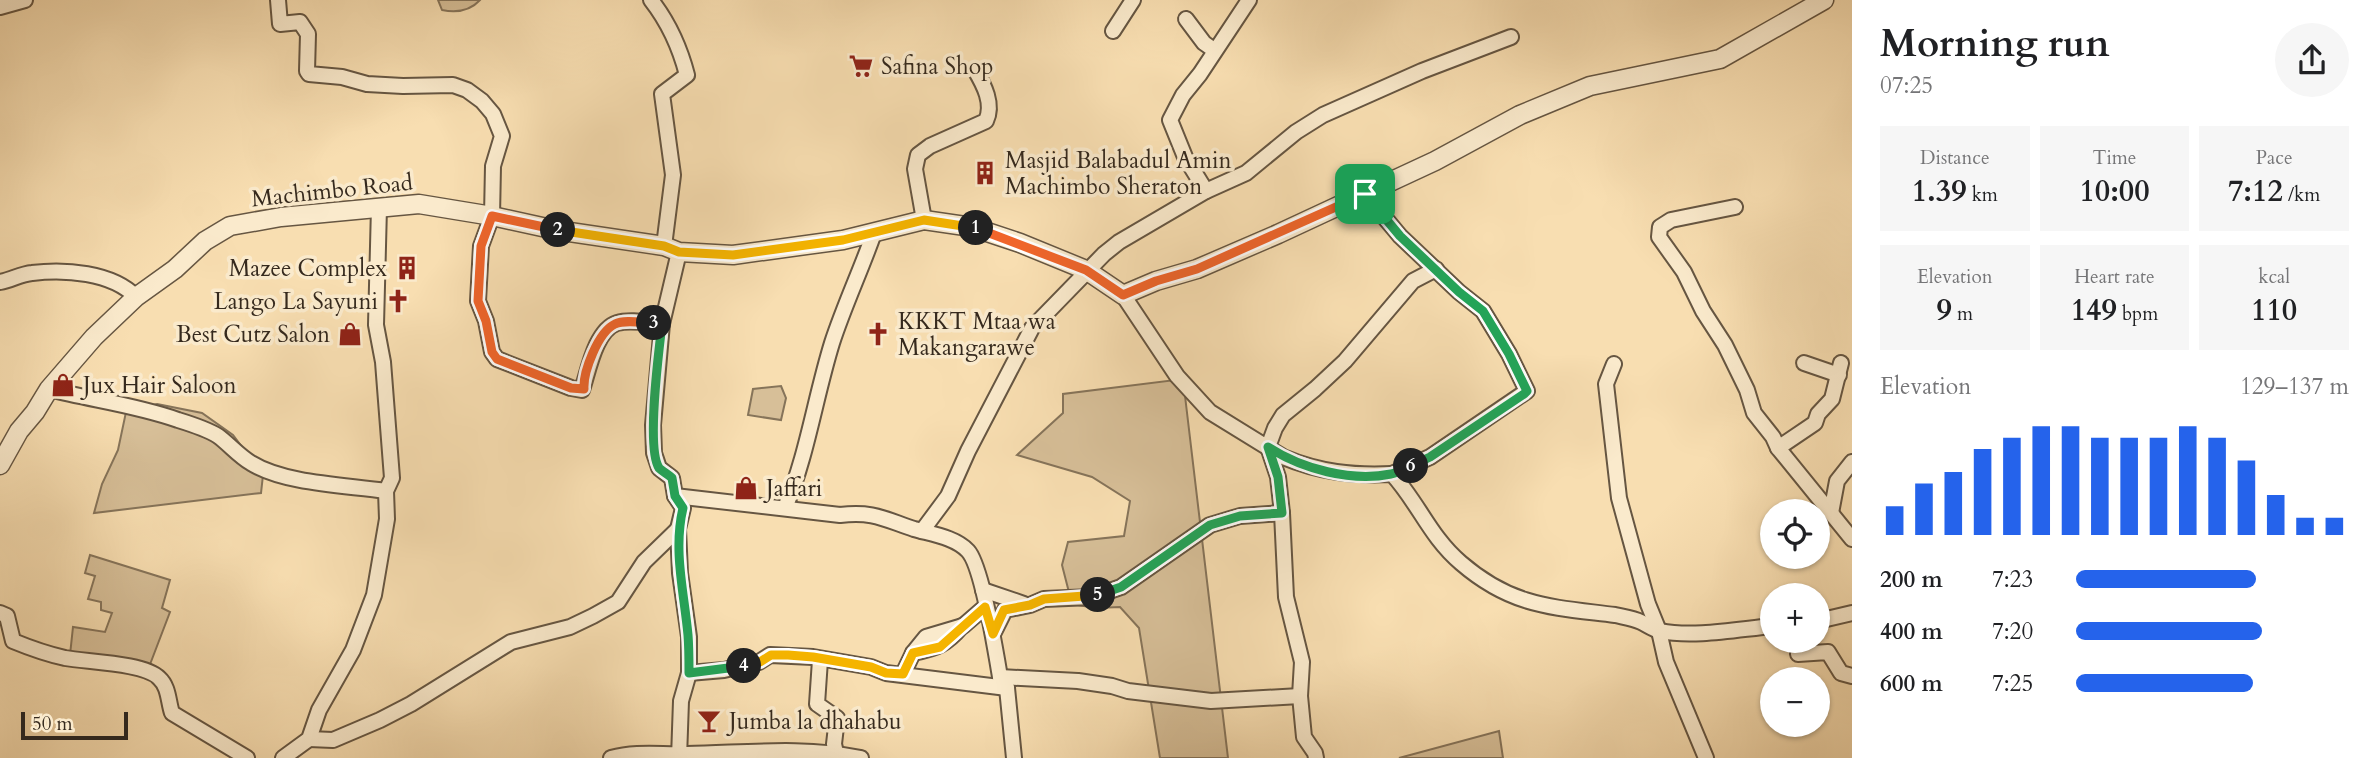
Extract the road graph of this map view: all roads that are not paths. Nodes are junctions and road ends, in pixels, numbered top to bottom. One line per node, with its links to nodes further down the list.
1 (25, 0): 7 (street)
2 (278, 0): 17 (street)
3 (651, 0): 20 (street)
4 (1133, 0): 9 (street)
5 (1824, 0): 14 (street)
6 (1243, 2): 11 (street)
7 (0, 7)
8 (1186, 19): 11 (street)
9 (1113, 32)
10 (1511, 37): 13 (street)
11 (1214, 50): 13 (street)
12 (975, 70): 18 (street)
13 (1206, 191): 22 (street)
14 (1365, 194): 21 (street); 24 (street)
15 (379, 207): 17 (street, Machimbo Road); 25 (street, Machimbo Road); 35 (street)
16 (1735, 207): 31 (street)
17 (492, 216): 20 (street, Machimbo Road); 26 (street)
18 (924, 220): 19 (street, Machimbo Road); 22 (street, Machimbo Road)
19 (874, 233): 20 (street, Machimbo Road); 37 (street)
20 (671, 249): 26 (street)
21 (1436, 269): 30 (street); 34 (street)
22 (1086, 270): 24 (street, Machimbo Road); 41 (street)
23 (0, 282): 25 (street)
24 (1123, 295): 30 (street, Machimbo Road)
25 (136, 297): 29 (street, Machimbo Road)
26 (662, 324): 36 (street)
27 (1614, 363): 50 (street)
28 (1804, 363): 31 (street)
29 (49, 389): 33 (street, Machimbo Road); 35 (street)
30 (1268, 447): 34 (street, Machimbo Road); 38 (street)
31 (1778, 448): 39 (street)
32 (1852, 462): 39 (street)
33 (0, 465)
34 (1392, 474): 50 (street)
35 (386, 491): 59 (street)
36 (675, 496): 37 (street); 40 (street)
37 (785, 508): 41 (street)
38 (1282, 513): 44 (street); 58 (street)
39 (1831, 513): 42 (street)
40 (678, 529): 54 (street); 59 (street)
41 (922, 531): 43 (street)
42 (1852, 539)
43 (983, 590): 44 (street); 45 (street)
44 (1030, 605): 51 (street)
45 (985, 607): 51 (street); 55 (street)
46 (0, 613): 63 (street)
47 (1852, 613): 48 (street)
48 (1830, 618)
49 (1760, 627): 50 (street)
50 (1659, 631): 69 (street)
51 (993, 634): 57 (street)
52 (1798, 654): 56 (street)
53 (820, 660): 54 (street); 55 (street); 60 (street)
54 (689, 673): 62 (street)
55 (903, 674): 57 (street)
56 (1852, 676)
57 (1003, 683): 58 (street); 67 (street)
58 (1300, 696): 68 (street)
59 (309, 739): 64 (street)
60 (836, 753): 61 (street); 66 (street)
61 (813, 754): 62 (street)
62 (679, 756): 65 (street)
63 (247, 758)
64 (283, 758)
65 (611, 758)
66 (861, 758)
67 (1014, 758)
68 (1316, 758)
69 (1706, 758)

